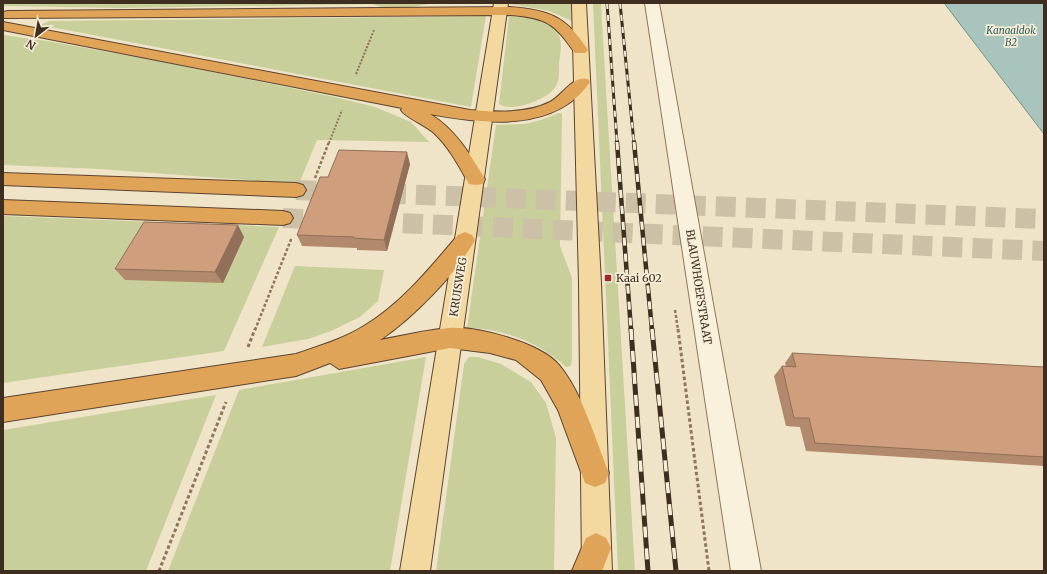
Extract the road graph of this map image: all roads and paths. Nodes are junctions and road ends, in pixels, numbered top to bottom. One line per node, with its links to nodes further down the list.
1 (451, 3): 6 (highway)
2 (579, 3): 9 (main road)
3 (652, 3): 29 (street, BLAUWHOEFSTRAAT)
4 (500, 7): 6 (highway); 9 (highway); 13 (main road, KRUISWEG)
5 (381, 12): 6 (highway); 7 (highway); 11 (path)
6 (407, 12)
7 (3, 15)
8 (3, 26): 11 (highway)
9 (580, 50): 10 (main road)
10 (582, 82): 13 (highway); 25 (main road)
11 (349, 92): 12 (highway); 16 (path)
12 (382, 99): 13 (highway); 15 (highway)
13 (484, 116): 15 (main road, KRUISWEG)
14 (3, 179): 17 (highway)
15 (476, 179): 20 (main road, KRUISWEG)
16 (314, 181)
17 (296, 190)
18 (3, 207): 19 (highway)
19 (288, 225): 23 (path)
20 (465, 240): 21 (main road, KRUISWEG); 22 (highway)
21 (450, 338): 22 (highway); 25 (highway); 28 (main road, KRUISWEG)
22 (296, 365): 23 (highway)
23 (236, 375): 24 (highway); 27 (path)
24 (3, 410)
25 (595, 474): 26 (main road)
26 (593, 563)
27 (159, 571)
28 (415, 571)
29 (746, 571)

